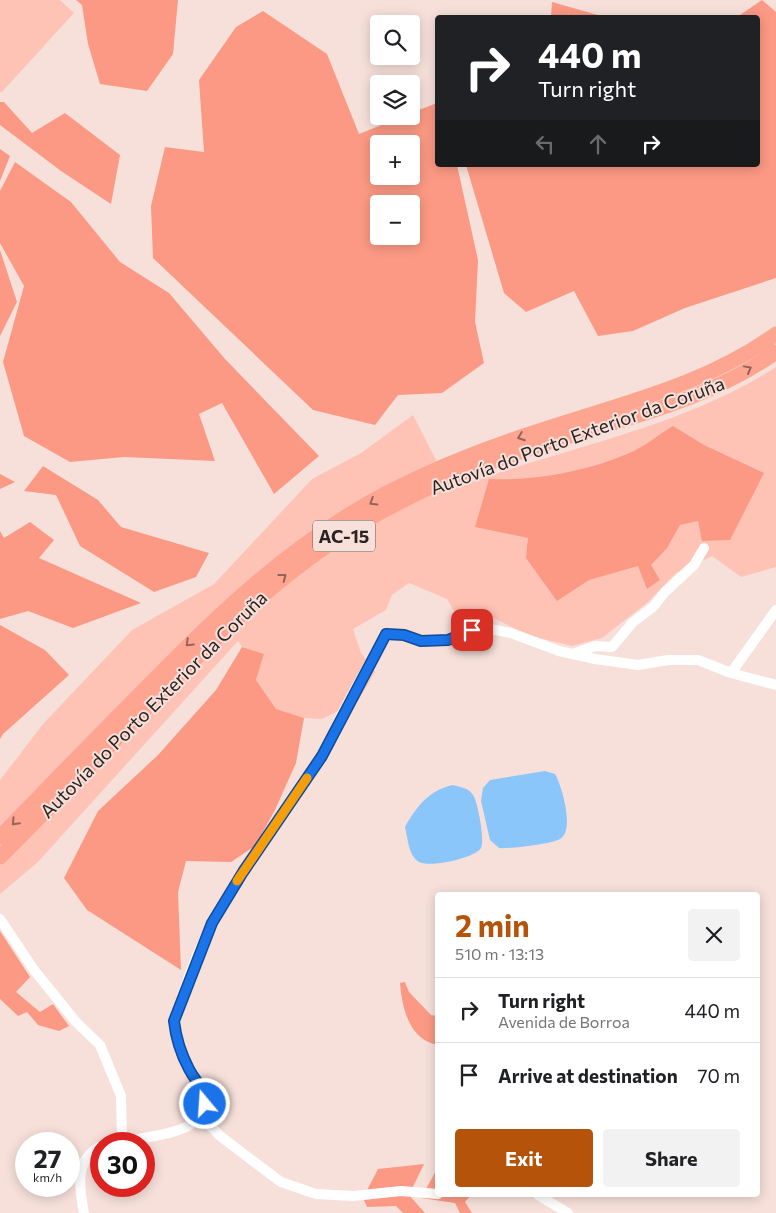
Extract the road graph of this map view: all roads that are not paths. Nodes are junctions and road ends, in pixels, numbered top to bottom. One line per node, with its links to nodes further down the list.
1 (776, 334): 8 (highway, Autovía do Porto Exterior da Coruña / AC-15, one-way to 8)
2 (776, 352): 9 (highway, Autovía do Porto Exterior da Coruña / AC-15, one-way to 2)
3 (704, 548): 5 (street)
4 (776, 610): 6 (street)
5 (574, 654): 6 (street); 11 (street)
6 (731, 673): 7 (street)
7 (776, 685)
8 (0, 837)
9 (0, 857)
10 (0, 919): 12 (street)
11 (201, 1116): 13 (street); 15 (street)
12 (122, 1132)
13 (155, 1134)
14 (90, 1154): 17 (street)
15 (435, 1194)
16 (541, 1197): 18 (street)
17 (84, 1213)
18 (568, 1213)

